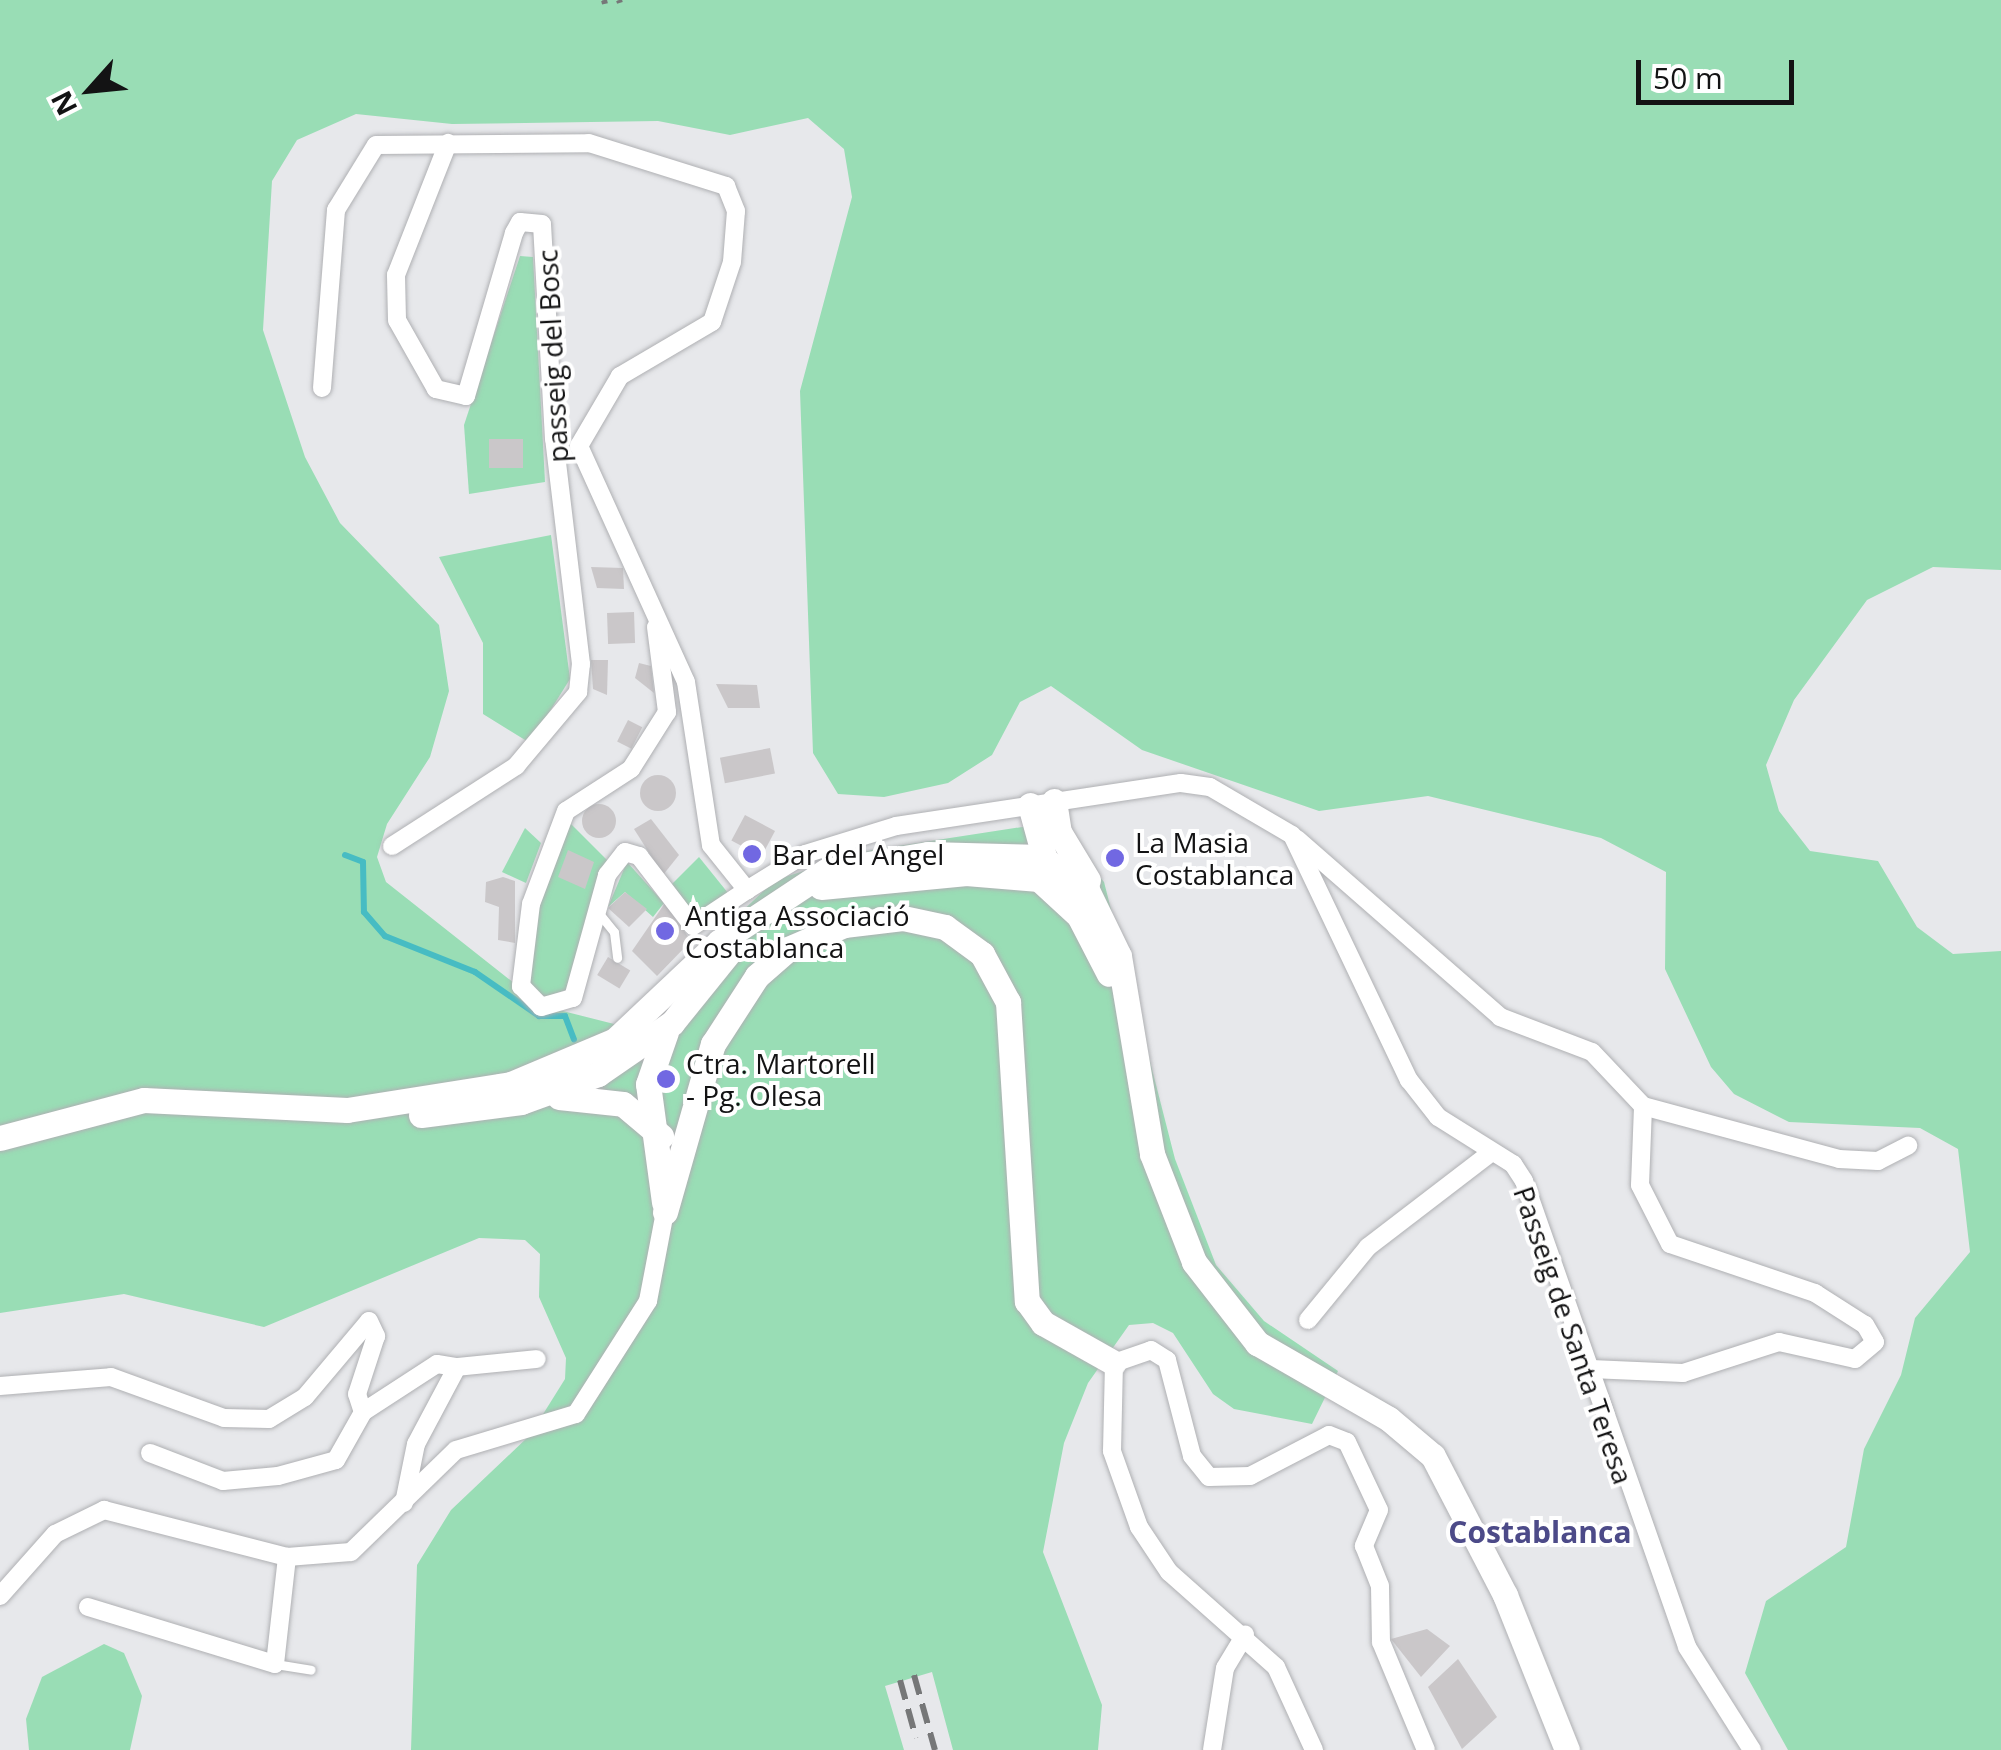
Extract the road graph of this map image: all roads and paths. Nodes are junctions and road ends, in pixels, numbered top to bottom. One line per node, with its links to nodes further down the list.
1 (448, 143): 2 (street); 3 (street, passeig del Bosc); 4 (street)
2 (322, 388)
3 (554, 439): 4 (street); 9 (street, passeig del Bosc)
4 (579, 446): 5 (street)
5 (651, 598): 12 (street); 16 (street)
6 (1042, 803): 7 (main road); 8 (street); 10 (main road); 12 (street)
7 (1059, 832): 10 (main road); 15 (main road)
8 (1292, 836): 27 (street); 33 (street, Passeig de Santa Teresa)
9 (392, 846)
10 (1041, 857): 11 (main road); 13 (main road); 14 (main road); 15 (main road)
11 (966, 873): 13 (main road); 14 (main road)
12 (747, 890): 16 (street)
13 (794, 890): 17 (main road)
14 (1070, 903): 23 (main road)
15 (1098, 908): 23 (main road)
16 (597, 910): 18 (lane)
17 (748, 923): 19 (main road); 20 (main road)
18 (617, 958)
19 (645, 1020): 21 (main road); 22 (main road)
20 (672, 1023): 21 (main road); 24 (main road)
21 (617, 1064): 22 (main road); 24 (main road); 25 (main road); 26 (main road)
22 (567, 1066): 28 (main road)
23 (1140, 1079): 53 (main road)
24 (648, 1084): 29 (main road)
25 (544, 1096): 26 (main road); 28 (main road)
26 (623, 1104): 29 (main road)
27 (1643, 1106): 32 (street); 39 (street)
28 (347, 1110): 30 (main road)
29 (655, 1134): 31 (main road); 34 (main road)
30 (0, 1138)
31 (686, 1138): 34 (main road); 37 (main road)
32 (1908, 1146)
33 (1489, 1154): 35 (street); 39 (street, Passeig de Santa Teresa)
34 (665, 1212): 43 (street)
35 (1308, 1320)
36 (537, 1359): 38 (street)
37 (1114, 1363): 47 (street); 52 (street)
38 (457, 1367): 41 (street); 43 (street)
39 (1591, 1370): 54 (street, Passeig de Santa Teresa)
40 (0, 1386): 41 (street)
41 (363, 1412): 42 (street)
42 (150, 1453)
43 (404, 1504): 44 (street)
44 (287, 1557): 45 (street); 48 (street)
45 (0, 1596)
46 (88, 1607): 48 (street)
47 (1245, 1635): 50 (street); 51 (street)
48 (276, 1664): 49 (lane)
49 (310, 1670)
50 (1212, 1750)
51 (1314, 1750)
52 (1426, 1750)
53 (1567, 1750)
54 (1752, 1750)

